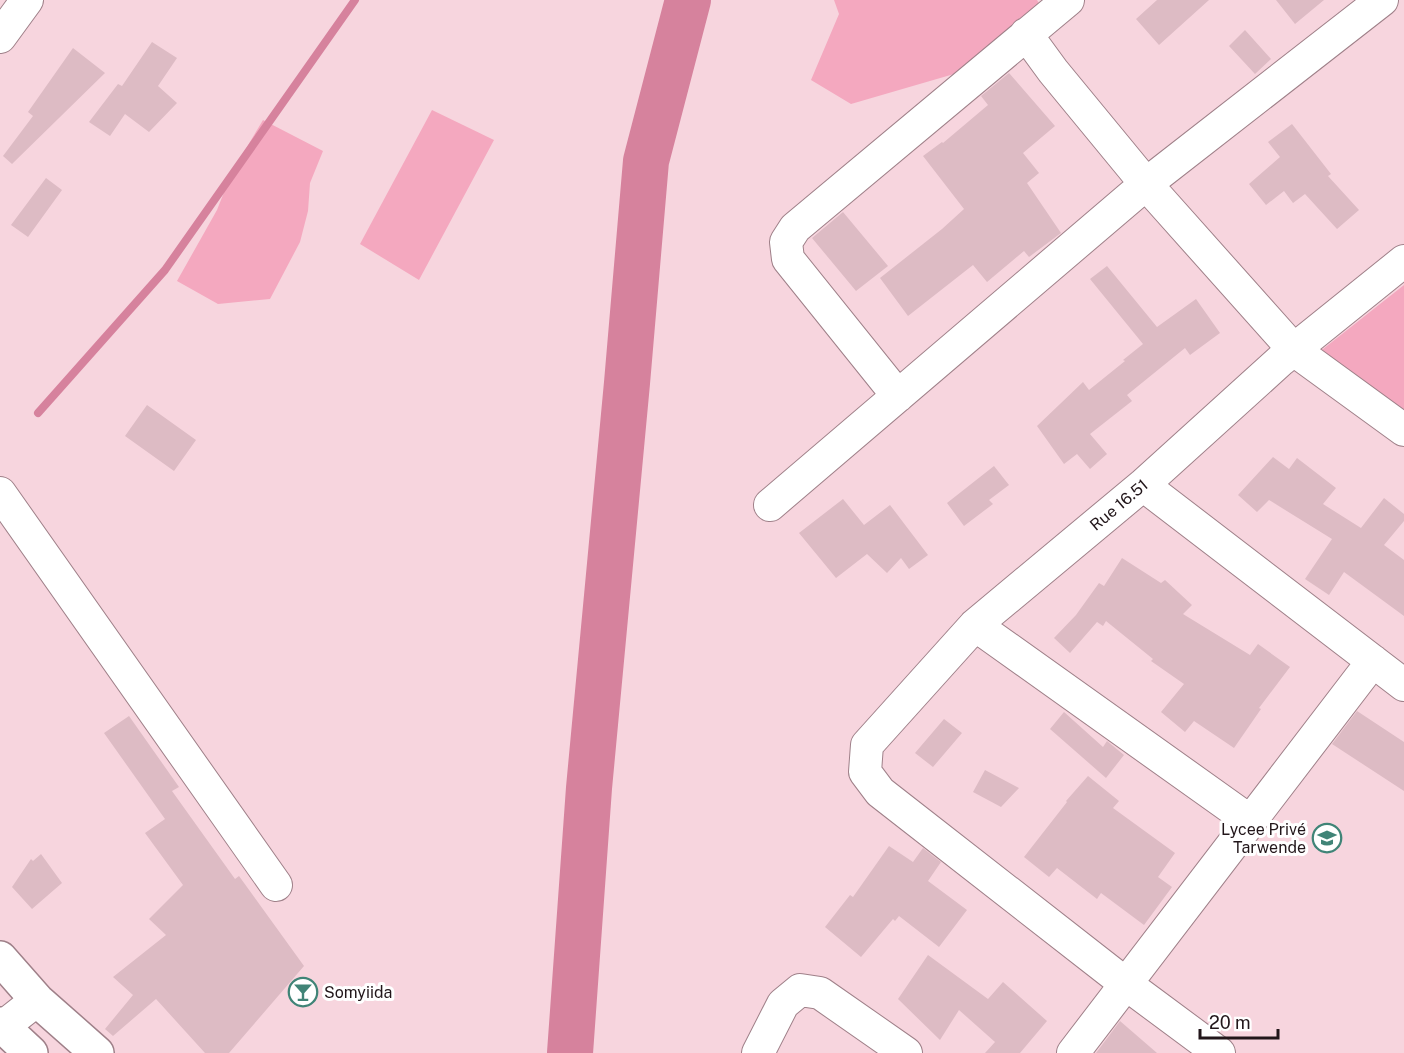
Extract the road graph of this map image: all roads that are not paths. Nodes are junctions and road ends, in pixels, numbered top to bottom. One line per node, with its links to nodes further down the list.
1 (27, 0): 5 (street)
2 (1068, 0): 4 (street)
3 (1382, 0): 6 (street)
4 (1026, 34): 6 (street); 9 (street)
5 (0, 37)
6 (1146, 184): 8 (street); 9 (street)
7 (1404, 261): 8 (street, Rue 16.51)
8 (1294, 350): 10 (street); 11 (street, Rue 16.51)
9 (898, 396): 13 (street)
10 (1404, 430)
11 (1143, 485): 14 (street, Rue 16.51); 15 (street)
12 (0, 493): 18 (street)
13 (770, 505)
14 (975, 625): 17 (street); 20 (street, Rue 16.51)
15 (1373, 662): 16 (street); 17 (street)
16 (1404, 685)
17 (1250, 821): 20 (street)
18 (276, 885)
19 (0, 958): 21 (highway)
20 (1126, 984): 27 (street); 28 (street)
21 (37, 1000): 22 (street); 24 (highway)
22 (1, 1027): 23 (highway)
23 (32, 1053)
24 (97, 1053)
25 (758, 1053): 26 (street)
26 (906, 1053)
27 (1073, 1053)
28 (1219, 1053)

